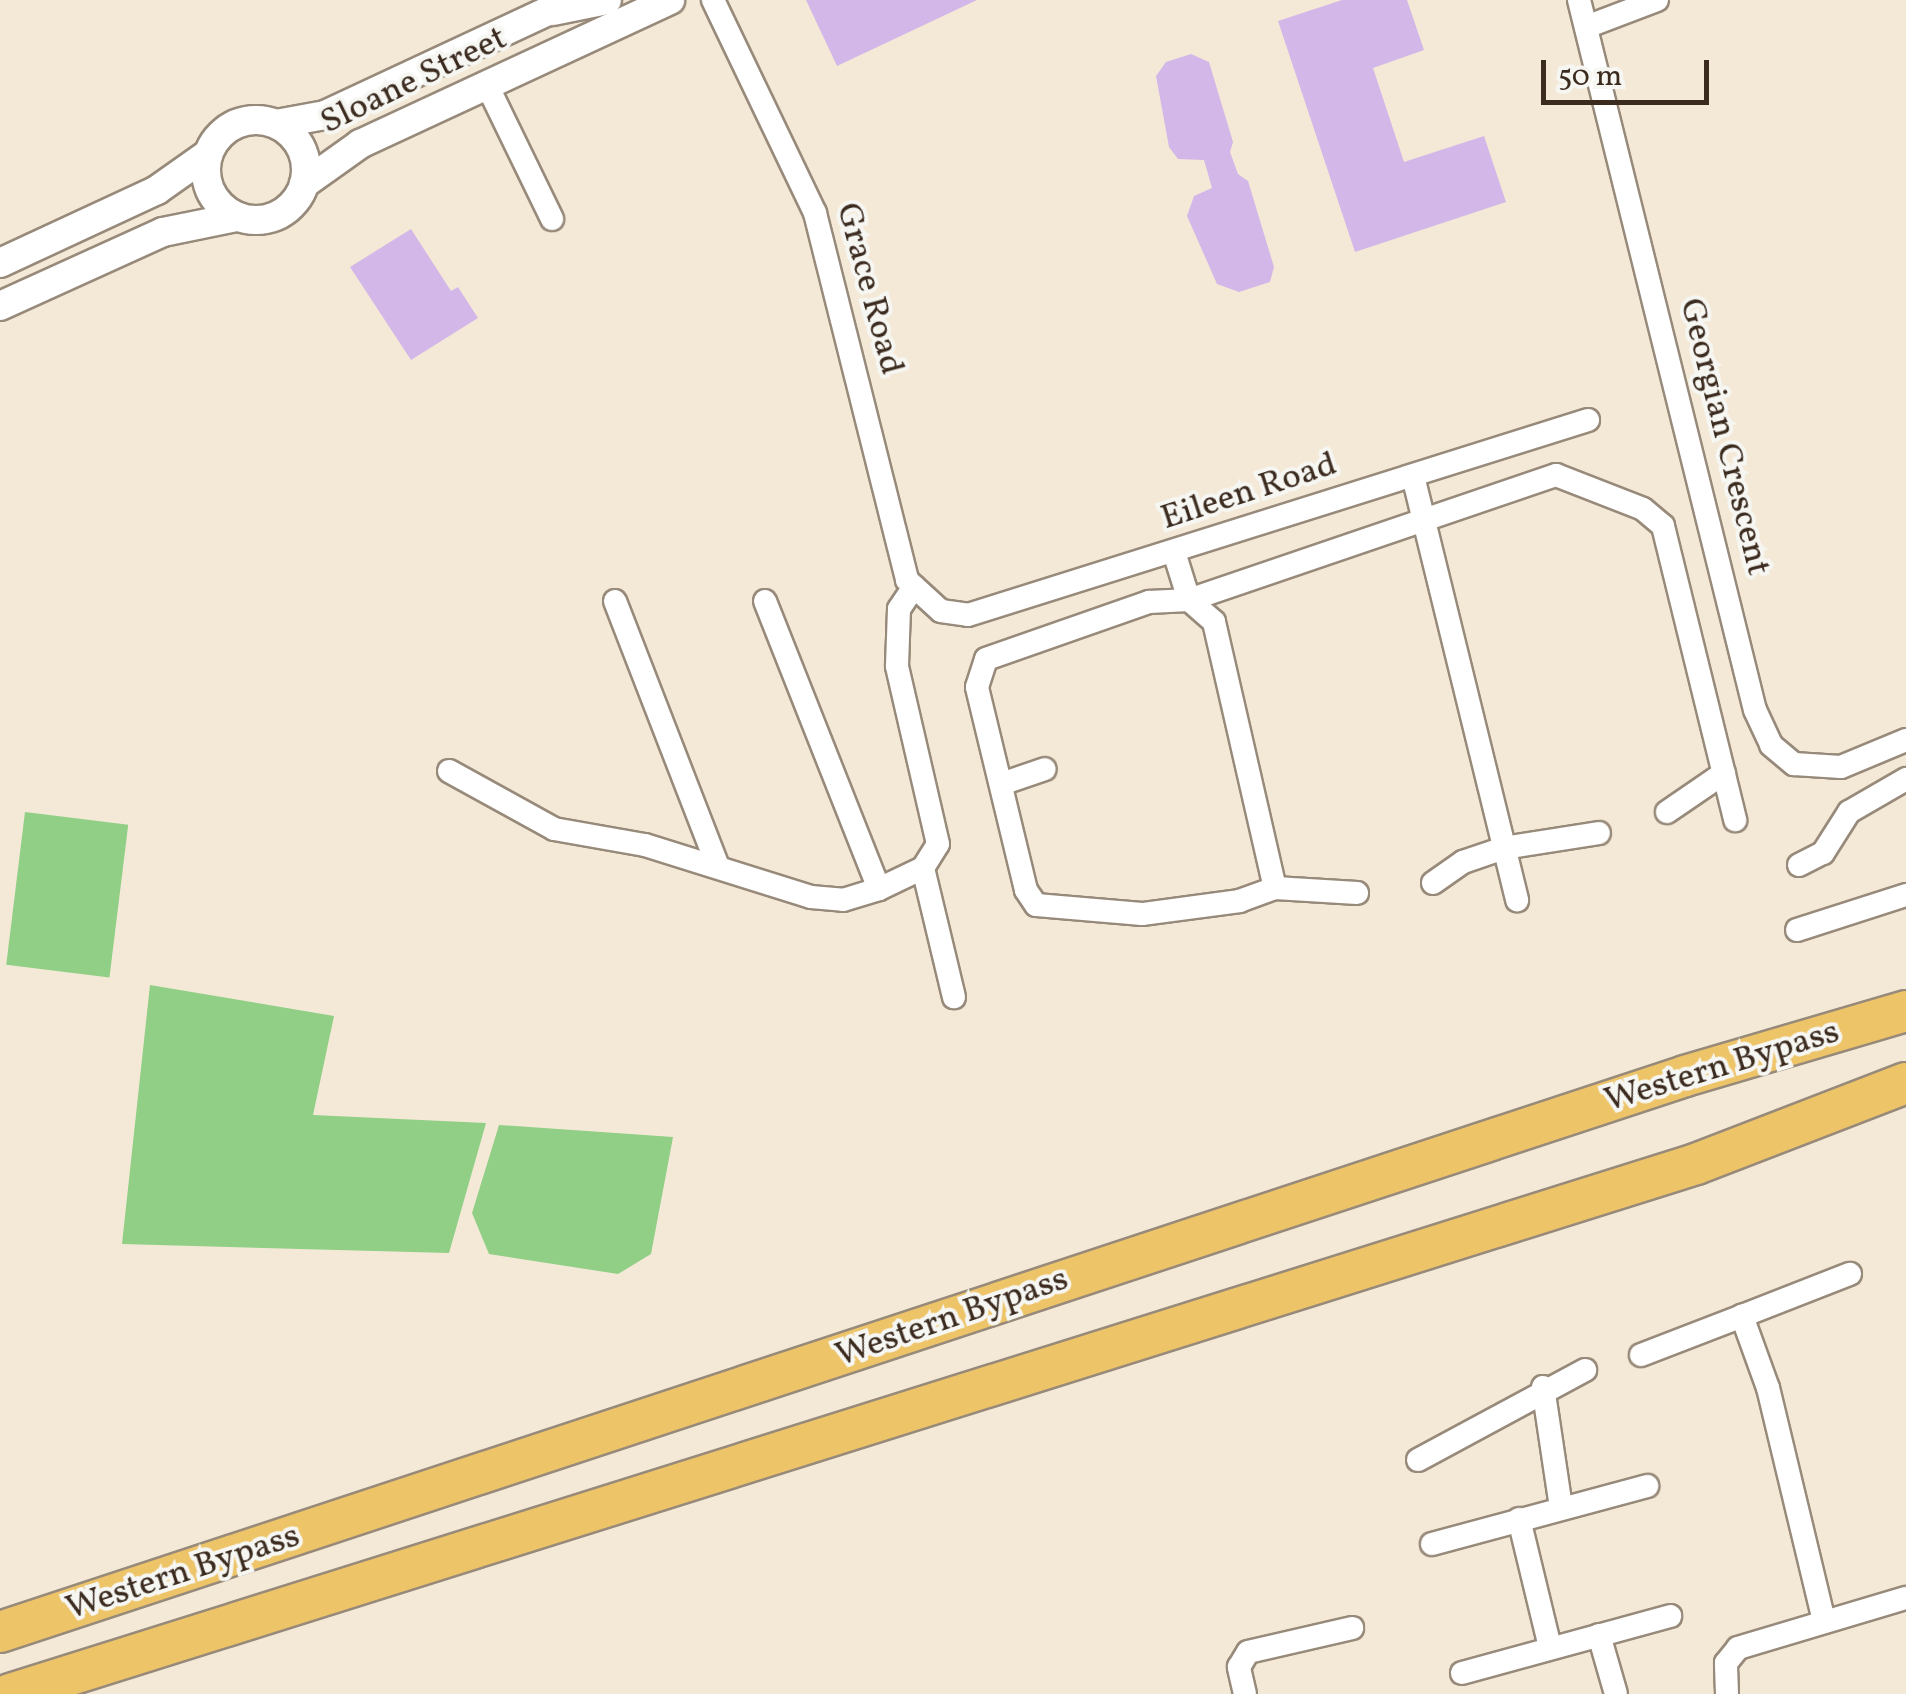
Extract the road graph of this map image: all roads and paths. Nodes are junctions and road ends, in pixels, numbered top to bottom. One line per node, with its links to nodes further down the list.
1 (607, 0): 6 (street, Sloane Street)
2 (670, 0): 9 (street, Sloane Street)
3 (713, 0): 23 (street, Grace Road)
4 (1579, 0): 7 (street, Georgian Crescent)
5 (1657, 0): 7 (street)
6 (559, 6): 8 (street, Sloane Street)
7 (1586, 27): 28 (street, Georgian Crescent)
8 (420, 70): 9 (street); 10 (street, Sloane Street)
9 (488, 85): 12 (street, Sloane Street); 16 (street)
10 (362, 97): 11 (street, Sloane Street); 12 (street)
11 (276, 124): 13 (street); 14 (street)
12 (395, 128): 14 (street, Sloane Street)
13 (208, 154): 15 (street); 17 (street)
14 (304, 184): 15 (street)
15 (237, 217): 18 (street)
16 (552, 219)
17 (0, 263)
18 (0, 306)
19 (1588, 420): 20 (street, Eileen Road)
20 (1413, 476): 21 (street); 22 (street, Eileen Road)
21 (1424, 518): 24 (street); 31 (street); 37 (street)
22 (1174, 552): 24 (street); 27 (street, Eileen Road)
23 (914, 587): 27 (street, Grace Road); 40 (street)
24 (1189, 600): 33 (street); 42 (street)
25 (615, 601): 38 (street)
26 (766, 601): 43 (street)
27 (930, 604)
28 (1906, 740)
29 (1044, 770): 33 (street)
30 (450, 771): 38 (street)
31 (1724, 773): 34 (street); 35 (street)
32 (1906, 779): 39 (street)
33 (1001, 784): 42 (street)
34 (1667, 812)
35 (1735, 820)
36 (1600, 833): 37 (street)
37 (1504, 848): 41 (street); 46 (street)
38 (717, 864): 43 (street)
39 (1799, 865)
40 (922, 868): 43 (street); 49 (street)
41 (1433, 883)
42 (1275, 888): 44 (street)
43 (878, 889)
44 (1357, 893)
45 (1906, 895): 47 (street)
46 (1517, 900)
47 (1796, 930)
48 (1906, 988): 51 (highway)
49 (954, 998)
50 (1906, 1011): 51 (highway, Western Bypass)
51 (1685, 1076): 69 (highway, Western Bypass)
52 (1906, 1083): 54 (highway, Western Bypass)
53 (1906, 1096): 54 (highway)
54 (1696, 1164): 73 (highway, Western Bypass)
55 (1850, 1274): 56 (street)
56 (1742, 1316): 57 (street); 67 (street)
57 (1641, 1354)
58 (1585, 1370): 59 (street)
59 (1543, 1387): 60 (street); 62 (street)
60 (1418, 1460)
61 (1647, 1486): 62 (street)
62 (1561, 1507): 63 (street)
63 (1519, 1519): 64 (street); 71 (street)
64 (1432, 1544)
65 (1906, 1598): 67 (street)
66 (1670, 1616): 70 (street)
67 (1824, 1621): 76 (street)
68 (1352, 1628): 74 (street)
69 (0, 1632)
70 (1599, 1635): 71 (street); 75 (street)
71 (1550, 1647): 72 (street)
72 (1462, 1673)
73 (10, 1694)
74 (1245, 1694)
75 (1616, 1694)
76 (1727, 1694)

